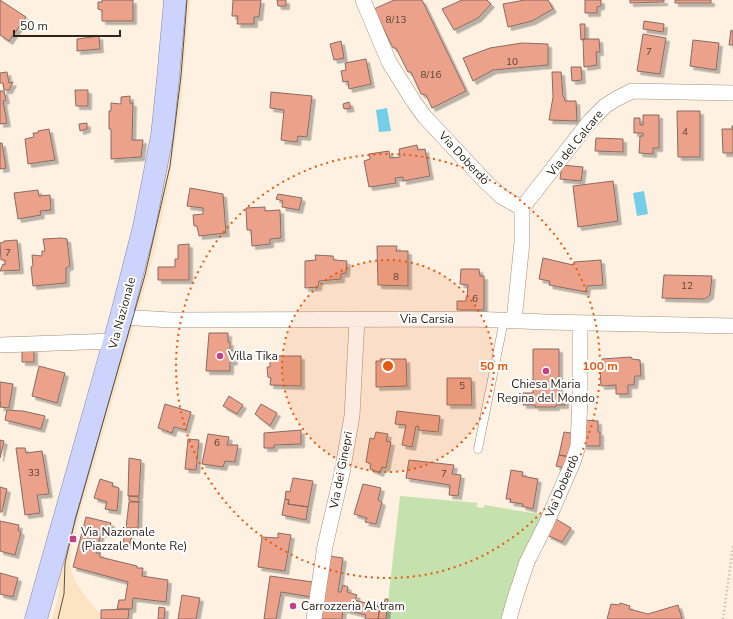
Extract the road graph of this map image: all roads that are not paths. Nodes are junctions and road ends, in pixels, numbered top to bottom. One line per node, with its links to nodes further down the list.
1 (175, 0): 5 (main road, Via Nazionale)
2 (363, 0): 4 (street, Via Doberdò)
3 (733, 93): 4 (street, Via del Calcare)
4 (522, 208): 7 (street)
5 (121, 317): 6 (street, Via Carsia); 10 (main road, Via Nazionale)
6 (357, 319): 7 (street, Via Carsia); 14 (street, Via dei Ginepri)
7 (509, 320): 8 (street, Via Carsia); 12 (lane)
8 (580, 323): 9 (street, Via Carsia); 15 (street, Via Doberdò)
9 (733, 326)
10 (114, 341): 11 (street); 13 (main road, Via Nazionale)
11 (0, 345)
12 (478, 449)
13 (36, 619)
14 (314, 619)
15 (509, 619)

